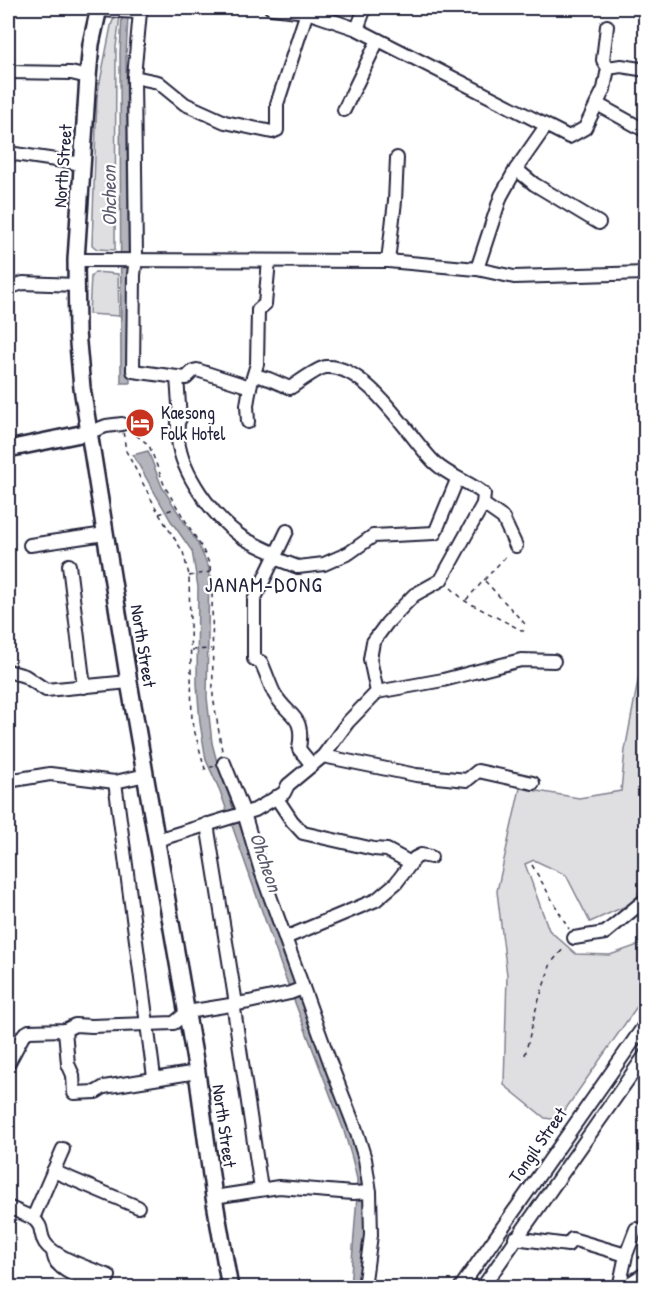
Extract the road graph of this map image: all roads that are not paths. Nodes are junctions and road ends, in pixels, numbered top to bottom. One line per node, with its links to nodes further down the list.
1 (271, 8): 5 (street)
2 (365, 8): 7 (street)
3 (99, 9): 4 (street); 12 (main road, North Street)
4 (133, 10): 13 (street)
5 (307, 12): 7 (street); 13 (street)
6 (607, 26): 9 (street)
7 (357, 29): 8 (street)
8 (378, 40): 15 (street); 16 (street)
9 (608, 68): 10 (street); 14 (street)
10 (645, 70)
11 (8, 72): 12 (street)
12 (88, 77): 20 (main road, North Street)
13 (134, 78): 24 (street)
14 (597, 104): 16 (street); 17 (street)
15 (344, 110)
16 (546, 126): 21 (street)
17 (645, 130)
18 (8, 153): 20 (street)
19 (397, 158): 26 (street)
20 (82, 164): 23 (main road, North Street)
21 (516, 169): 22 (street); 27 (street)
22 (600, 223)
23 (76, 260): 24 (street); 29 (main road, North Street)
24 (134, 261): 25 (street); 31 (street)
25 (269, 261): 26 (street); 32 (street)
26 (388, 261): 27 (street)
27 (477, 270): 28 (street)
28 (645, 273)
29 (76, 285): 30 (street); 35 (main road, North Street)
30 (8, 288)
31 (177, 377): 32 (street); 43 (street)
32 (252, 381): 33 (street); 37 (street)
33 (248, 422)
34 (122, 424): 35 (street)
35 (90, 432): 36 (main road); 40 (main road, North Street)
36 (8, 448)
37 (457, 480): 38 (street); 43 (street)
38 (483, 504): 42 (street); 49 (street)
39 (287, 531): 43 (street)
40 (105, 534): 41 (street); 47 (main road, North Street)
41 (30, 545)
42 (516, 546)
43 (275, 556): 52 (street)
44 (69, 565): 48 (street)
45 (554, 661): 49 (street)
46 (8, 671): 48 (street)
47 (129, 681): 48 (street); 53 (main road, North Street)
48 (84, 687)
49 (377, 692): 50 (street)
50 (323, 756): 52 (street); 56 (street)
51 (224, 763): 58 (street)
52 (312, 765): 57 (street)
53 (146, 775): 55 (street); 60 (main road, North Street)
54 (8, 781): 55 (street)
55 (115, 782): 70 (street)
56 (533, 783)
57 (276, 797): 58 (street); 62 (street)
58 (244, 813): 59 (street); 64 (street)
59 (207, 824): 60 (street); 67 (street)
60 (157, 840): 68 (main road, North Street)
61 (431, 857): 62 (street)
62 (411, 863): 64 (street)
63 (645, 899): 65 (street)
64 (285, 938): 66 (street)
65 (574, 938)
66 (298, 990): 67 (street); 81 (street)
67 (236, 1004): 68 (street); 80 (street)
68 (187, 1012): 70 (street); 75 (main road, North Street)
69 (645, 1023): 93 (street, Tongil Street)
70 (147, 1024): 71 (street); 77 (street)
71 (65, 1030): 73 (street); 77 (street)
72 (645, 1054): 76 (street, Tongil Street)
73 (8, 1064)
74 (645, 1068): 76 (street)
75 (197, 1071): 77 (street); 82 (main road, North Street)
76 (630, 1075): 87 (street, Tongil Street)
77 (154, 1077)
78 (63, 1149): 79 (street)
79 (53, 1171): 84 (street); 85 (street)
80 (261, 1189): 81 (street); 82 (street)
81 (369, 1192): 92 (street)
82 (214, 1197): 91 (main road, North Street)
83 (8, 1207): 85 (street)
84 (138, 1207)
85 (33, 1218): 90 (street)
86 (636, 1228): 88 (street)
87 (515, 1238): 88 (street); 94 (street, Tongil Street)
88 (626, 1254): 95 (street)
89 (645, 1273): 95 (street)
90 (76, 1276)
91 (230, 1287)
92 (364, 1287)
93 (460, 1287)
94 (482, 1287)
95 (620, 1287)

